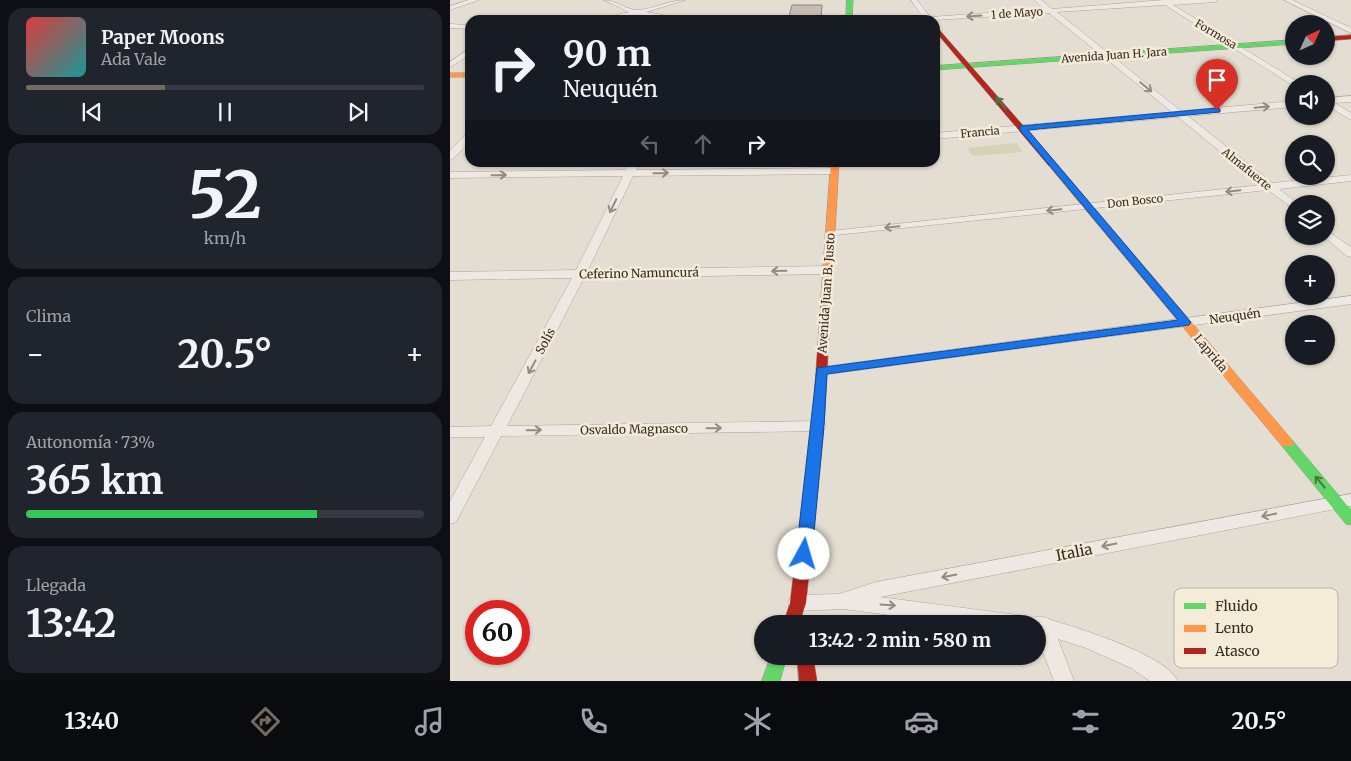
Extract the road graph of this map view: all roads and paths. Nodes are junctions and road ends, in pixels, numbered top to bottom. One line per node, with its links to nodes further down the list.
1 (476, 0): 10 (street)
2 (607, 0): 12 (street)
3 (682, 0): 12 (street)
4 (850, 0): 15 (main road)
5 (914, 0): 16 (street, Laprida)
6 (1037, 0): 11 (street, Almafuerte)
7 (1215, 0): 9 (street, 1 de Mayo)
8 (1287, 0): 20 (street)
9 (1163, 2): 11 (street, 1 de Mayo); 25 (street, Formosa)
10 (450, 8)
11 (1051, 11): 17 (street, 1 de Mayo, one-way to 17); 27 (street, Almafuerte)
12 (636, 13): 13 (street); 14 (street)
13 (625, 15)
14 (651, 15)
15 (849, 15)
16 (926, 15)
17 (940, 21)
18 (450, 26): 19 (street)
19 (465, 27)
20 (1351, 31)
21 (940, 32): 29 (main road, Laprida)
22 (1351, 37): 23 (main road)
23 (1335, 38)
24 (1285, 43): 25 (main road, Avenida Juan H. Jara)
25 (1236, 46): 27 (main road, Avenida Juan H. Jara); 33 (street, Formosa)
26 (465, 55): 28 (street)
27 (1108, 56): 29 (main road, Avenida Juan H. Jara); 38 (street, Almafuerte, one-way to 38)
28 (450, 65)
29 (970, 66): 30 (main road, Avenida Juan H. Jara); 40 (main road, Laprida, one-way to 29)
30 (940, 68)
31 (450, 75): 32 (main road)
32 (465, 75)
33 (1285, 76)
34 (1351, 99): 35 (street)
35 (1335, 100)
36 (1285, 105): 38 (street, Francia, one-way to 36)
37 (1335, 106): 39 (street)
38 (1179, 114): 40 (street, Francia); 48 (street, Almafuerte)
39 (1351, 116)
40 (1022, 128): 41 (street, Francia); 50 (main road, Laprida)
41 (940, 136)
42 (465, 140): 43 (street)
43 (450, 156)
44 (834, 167): 45 (street, one-way to 44); 51 (main road, Avenida Juan B. Justo)
45 (632, 168): 46 (street, one-way to 45); 55 (street, Solís, one-way to 55)
46 (450, 175)
47 (1351, 178): 48 (street, Don Bosco)
48 (1270, 187): 49 (street, Almafuerte); 50 (street, Don Bosco, one-way to 50)
49 (1285, 199)
50 (1088, 206): 51 (street, Don Bosco, one-way to 51); 58 (main road, Laprida)
51 (830, 234): 54 (main road, Avenida Juan B. Justo)
52 (1335, 240): 53 (street)
53 (1351, 253)
54 (828, 270): 55 (street, Ceferino Namuncurá, one-way to 55); 59 (main road, Avenida Juan B. Justo)
55 (580, 274): 56 (street, Ceferino Namuncurá); 61 (street, Solís, one-way to 61)
56 (450, 276)
57 (1351, 300): 58 (street, Neuquén)
58 (1186, 322): 59 (street, Neuquén); 63 (main road, Laprida, one-way to 58)
59 (822, 371): 60 (main road, Avenida Juan B. Justo)
60 (818, 426): 61 (street, Osvaldo Magnasco, one-way to 60); 67 (main road, Avenida Juan B. Justo)
61 (498, 431): 62 (street, Osvaldo Magnasco); 64 (street, Solís)
62 (450, 432)
63 (1344, 501): 65 (main road, Laprida); 66 (street, Italia, one-way to 66)
64 (450, 517)
65 (1351, 520)
66 (839, 602): 67 (street, Italia); 70 (street, one-way to 70)
67 (798, 603): 68 (main road, Avenida Juan B. Justo); 69 (main road, Avenida Juan B. Justo)
68 (794, 615)
69 (800, 615)
70 (952, 615)
71 (1046, 628): 78 (street)
72 (1046, 646): 77 (street)
73 (776, 665): 75 (main road)
74 (806, 665): 76 (main road)
75 (770, 681)
76 (808, 681)
77 (1064, 681)
78 (1168, 681)

